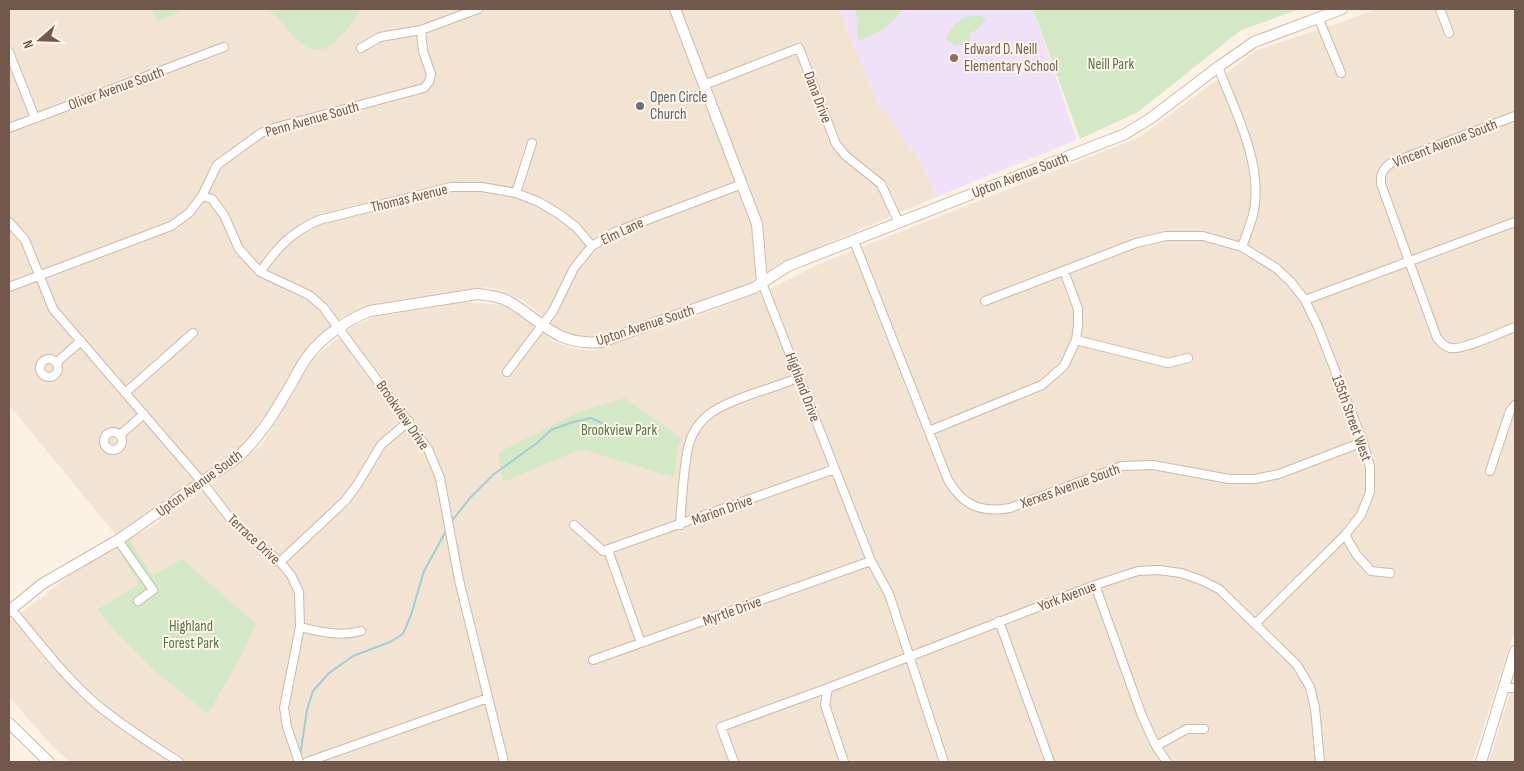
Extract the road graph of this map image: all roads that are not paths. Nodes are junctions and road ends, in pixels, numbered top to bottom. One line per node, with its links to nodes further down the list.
1 (478, 9): 6 (street)
2 (675, 9): 13 (street, Highland Drive)
3 (1342, 9): 5 (street, Upton Avenue South)
4 (1440, 9): 7 (street)
5 (1318, 18): 11 (street, Upton Avenue South); 12 (street)
6 (422, 30): 9 (street); 20 (street, Penn Avenue South)
7 (1449, 33)
8 (224, 47): 15 (street, Oliver Avenue South)
9 (361, 48)
10 (9, 52): 15 (street)
11 (1218, 66): 23 (street, Upton Avenue South); 26 (street)
12 (1341, 73)
13 (704, 85): 18 (street, Highland Drive); 23 (street, Dana Drive)
14 (1515, 116): 27 (street, Vincent Avenue South)
15 (35, 118): 16 (street, Oliver Avenue South)
16 (9, 128)
17 (532, 143): 19 (street)
18 (742, 184): 25 (street, Elm Lane); 31 (street, Highland Drive)
19 (516, 193): 25 (street, Thomas Avenue); 29 (street, Thomas Avenue)
20 (202, 196): 29 (street, Brookview Drive); 30 (street, Penn Avenue South)
21 (9, 222): 30 (street, Terrace Drive)
22 (1515, 222): 27 (street)
23 (898, 223): 24 (street, Upton Avenue South)
24 (854, 240): 31 (street, Upton Avenue South); 49 (street)
25 (592, 246): 35 (street, Elm Lane)
26 (1242, 247): 28 (street, 135th Street West); 33 (street, 135th Street West)
27 (1409, 261): 33 (street); 37 (street)
28 (1064, 271): 34 (street, 135th Street West); 39 (street)
29 (260, 272): 36 (street, Brookview Drive)
30 (39, 276): 32 (street, Penn Avenue South); 40 (street, Terrace Drive)
31 (762, 283): 35 (street, Upton Avenue South); 44 (street, Highland Drive)
32 (9, 287)
33 (1305, 300): 51 (street, 135th Street West)
34 (986, 301)
35 (543, 326): 36 (street, Upton Avenue South); 43 (street, Elm Lane)
36 (339, 328): 48 (street, Brookview Drive); 54 (street, Upton Avenue South)
37 (1515, 328)
38 (193, 333): 45 (street)
39 (1076, 340): 41 (street); 49 (street)
40 (81, 341): 42 (street); 45 (street, Terrace Drive)
41 (1188, 358)
42 (57, 362)
43 (507, 372)
44 (799, 378): 52 (street, Highland Drive); 56 (street)
45 (125, 392): 47 (street, Terrace Drive)
46 (1515, 405): 53 (street)
47 (144, 414): 50 (street); 54 (street, Terrace Drive)
48 (409, 421): 61 (street); 77 (street, Brookview Drive)
49 (929, 431): 51 (street, Xerxes Avenue South)
50 (120, 435)
51 (1363, 442): 57 (street, 135th Street West)
52 (835, 469): 56 (street, Marion Drive); 60 (street, Highland Drive)
53 (1490, 471)
54 (202, 482): 58 (street, Upton Avenue South); 61 (street, Terrace Drive)
55 (574, 525): 59 (street)
56 (680, 525): 59 (street, Marion Drive)
57 (1345, 535): 62 (street); 67 (street, 135th Street West)
58 (118, 540): 64 (street); 65 (street, Upton Avenue South)
59 (608, 550): 70 (street)
60 (871, 561): 70 (street, Myrtle Drive); 72 (street, Highland Drive)
61 (280, 562): 68 (street, Terrace Drive)
62 (1390, 573)
63 (1095, 585): 66 (street, York Avenue); 67 (street, York Avenue); 80 (street)
64 (138, 601)
65 (10, 610): 82 (street)
66 (999, 621): 72 (street, York Avenue); 89 (street)
67 (1256, 624): 91 (street, York Avenue)
68 (300, 627): 69 (street); 83 (street, Terrace Drive)
69 (362, 631)
70 (641, 643): 73 (street, Myrtle Drive)
71 (1515, 651): 75 (street)
72 (910, 657): 74 (street, York Avenue); 88 (street, Highland Drive)
73 (593, 660)
74 (828, 688): 86 (street, York Avenue); 87 (street)
75 (1503, 688): 76 (street); 92 (street)
76 (1515, 688)
77 (488, 698): 84 (street); 85 (street, Brookview Drive)
78 (9, 723): 81 (street)
79 (1204, 729): 80 (street)
80 (1156, 746): 90 (street)
81 (49, 762)
82 (179, 762)
83 (299, 762)
84 (307, 762)
85 (504, 762)
86 (734, 762)
87 (844, 762)
88 (944, 762)
89 (1050, 762)
90 (1167, 762)
91 (1320, 762)
92 (1481, 762)

